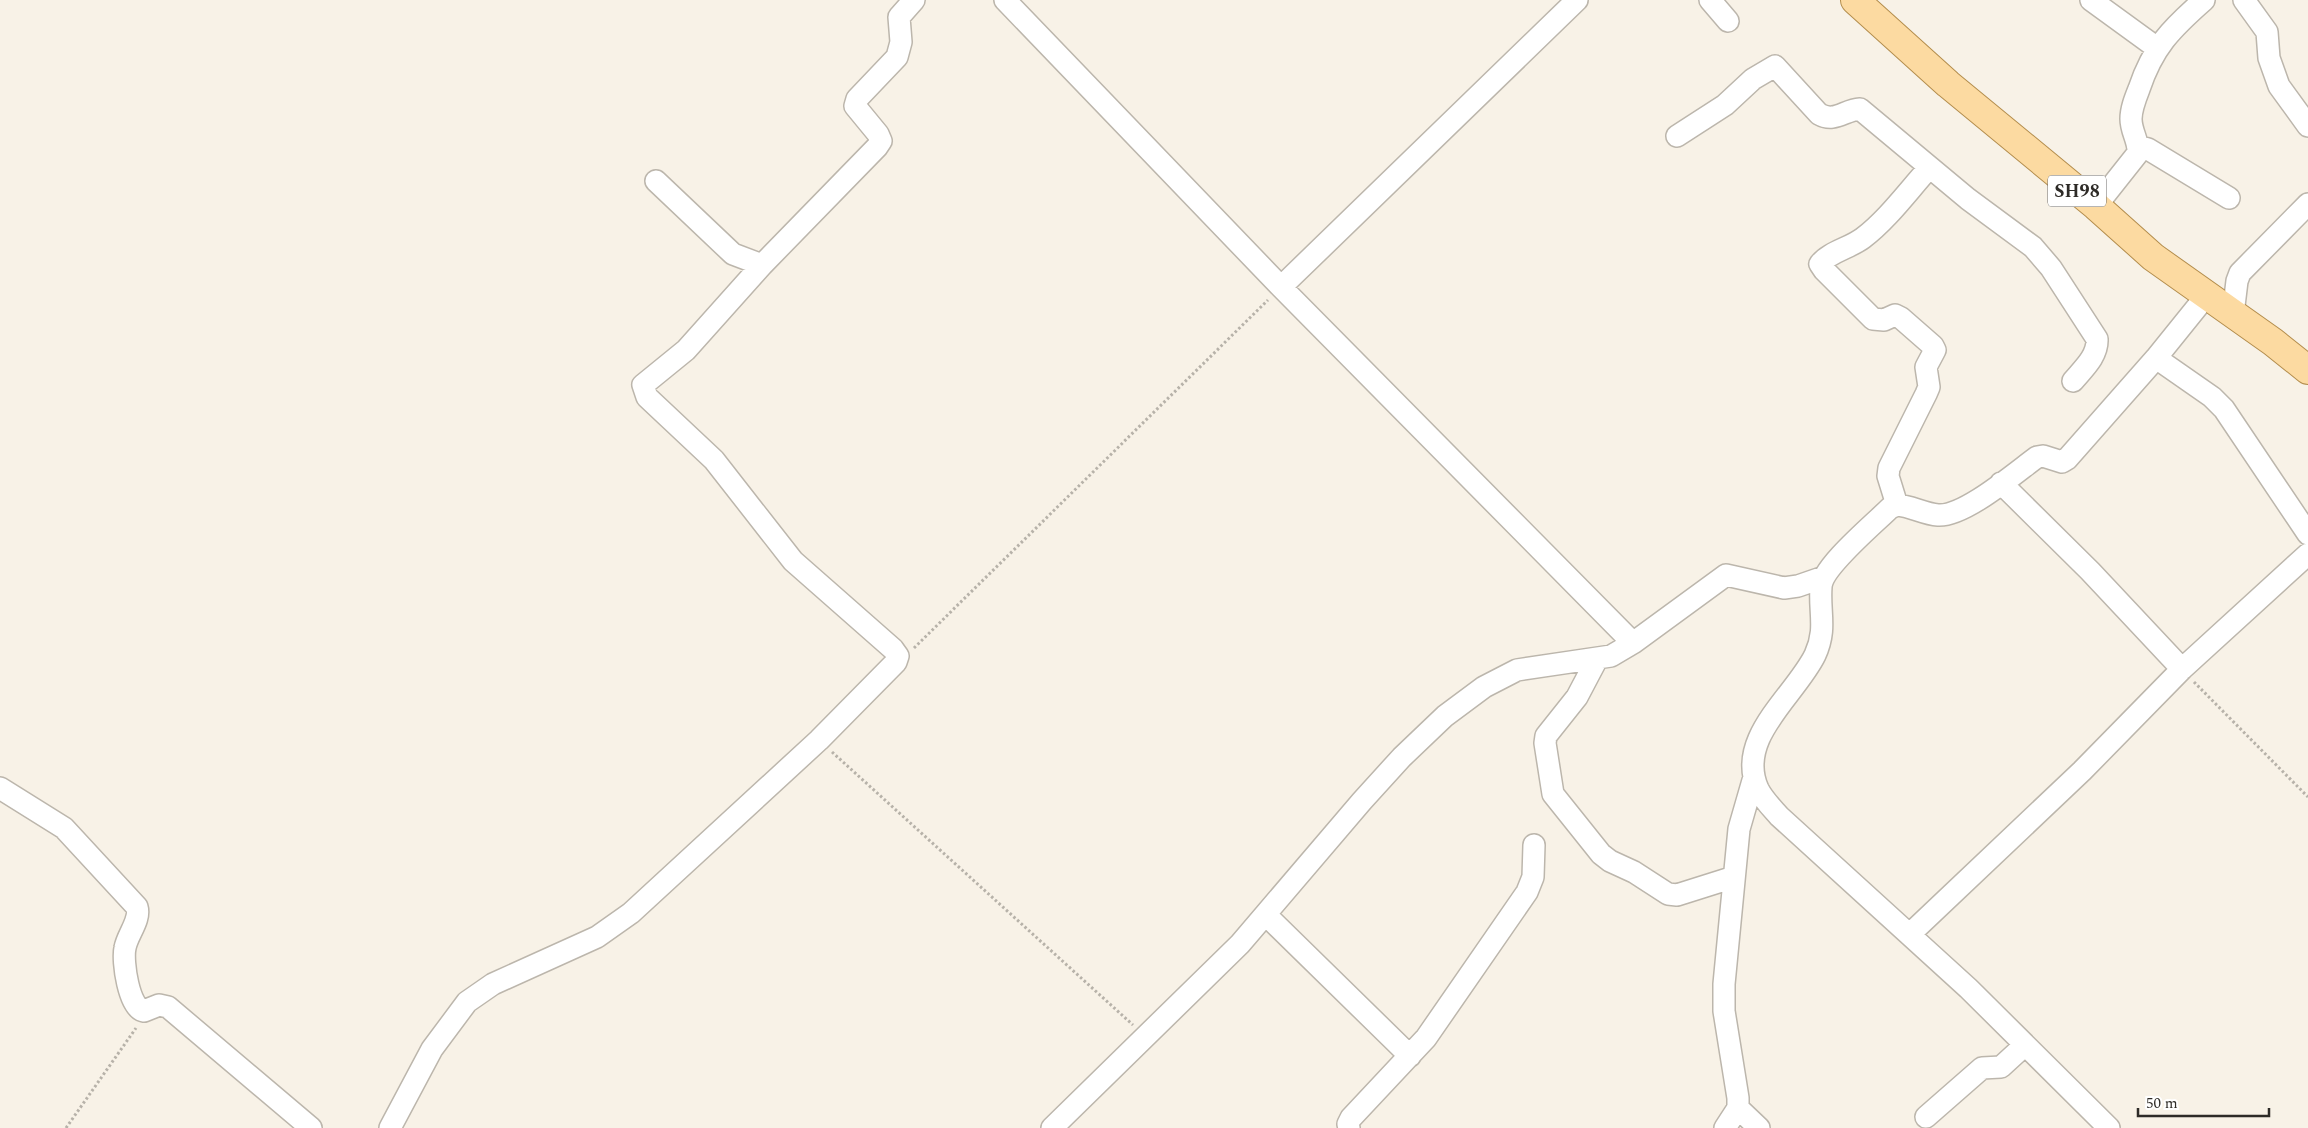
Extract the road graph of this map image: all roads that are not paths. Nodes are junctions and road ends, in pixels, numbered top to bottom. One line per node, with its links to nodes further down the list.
1 (914, 0): 19 (street)
2 (1005, 0): 20 (street)
3 (1577, 0): 20 (street)
4 (1710, 0): 9 (street)
5 (1855, 0): 18 (main road, SH98)
6 (2091, 0): 10 (street)
7 (2204, 0): 10 (street)
8 (2244, 0): 11 (street)
9 (1728, 20)
10 (2157, 48): 13 (street)
11 (2308, 126)
12 (1677, 136): 14 (street)
13 (2138, 146): 16 (street); 18 (street)
14 (1929, 168): 25 (street); 27 (street)
15 (656, 181): 19 (street)
16 (2229, 198)
17 (2308, 204): 22 (street)
18 (2096, 206): 21 (main road, SH98)
19 (762, 265): 45 (street)
20 (1281, 287): 31 (street)
21 (2206, 296): 22 (main road, SH98); 23 (street)
22 (2233, 314): 24 (main road, SH98)
23 (2156, 358): 26 (street); 28 (street)
24 (2308, 370)
25 (2073, 382)
26 (2001, 483): 27 (street); 33 (street)
27 (1896, 505): 30 (street)
28 (2308, 534)
29 (2308, 554): 33 (street)
30 (1824, 577): 31 (street); 34 (street)
31 (1633, 643): 32 (street)
32 (1597, 659): 37 (street); 38 (street)
33 (2182, 669): 39 (street)
34 (1754, 777): 37 (street); 39 (street)
35 (0, 788): 44 (street)
36 (1534, 845): 41 (street)
37 (1734, 877): 42 (street)
38 (1266, 915): 41 (street); 46 (street)
39 (1910, 934): 40 (street)
40 (2025, 1045): 43 (street); 50 (street)
41 (1410, 1056): 47 (street)
42 (1738, 1108): 48 (street); 49 (street)
43 (1926, 1117)
44 (311, 1128)
45 (390, 1128)
46 (1052, 1128)
47 (1349, 1128)
48 (1725, 1128)
49 (1759, 1128)
50 (2109, 1128)

